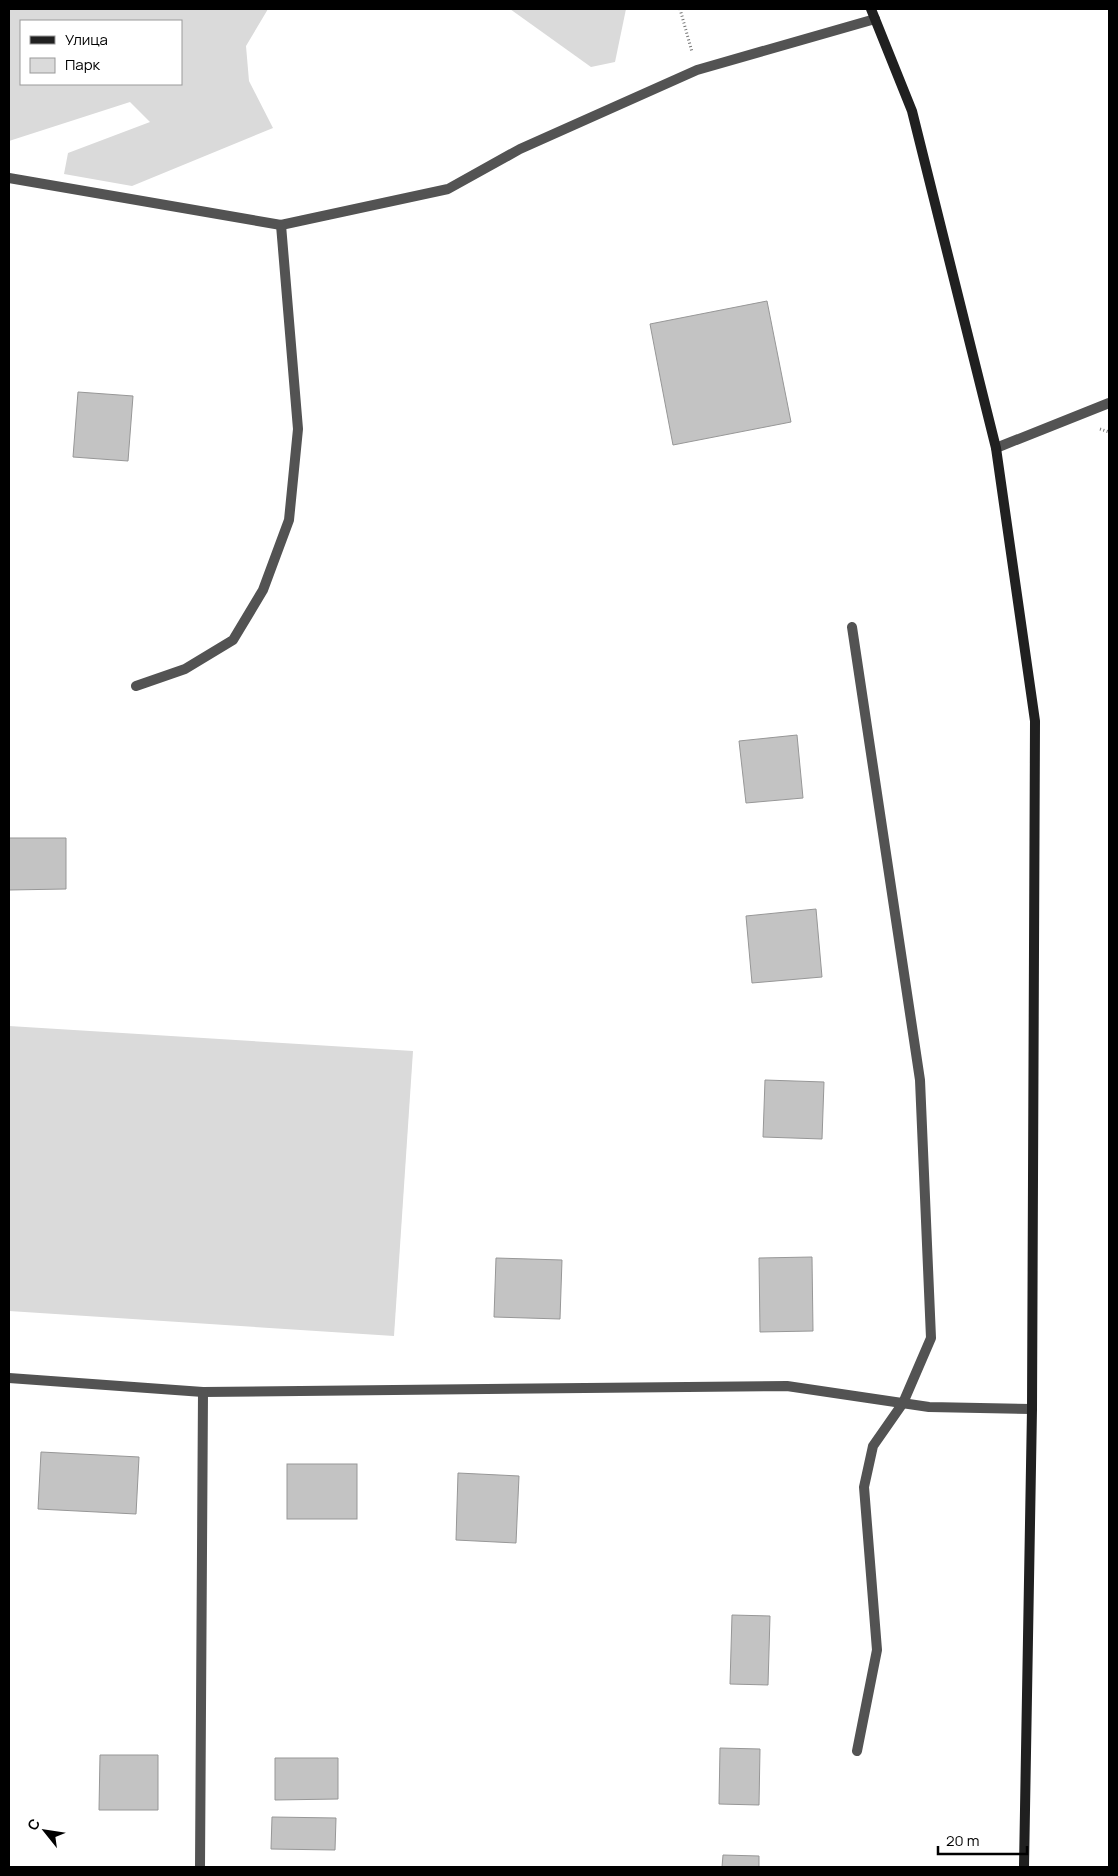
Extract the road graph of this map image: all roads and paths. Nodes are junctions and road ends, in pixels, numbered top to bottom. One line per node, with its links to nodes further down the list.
1 (680, 9): 3 (path)
2 (873, 14): 3 (street); 7 (main road)
3 (697, 70): 5 (street)
4 (9, 178): 5 (street)
5 (281, 225): 9 (street)
6 (1109, 404): 7 (street)
7 (996, 448): 13 (main road)
8 (852, 627): 12 (street)
9 (136, 686)
10 (9, 1378): 11 (street)
11 (203, 1392): 12 (street); 15 (street)
12 (903, 1403): 13 (street); 14 (street)
13 (1032, 1409): 16 (main road)
14 (857, 1750)
15 (200, 1867)
16 (1024, 1867)

